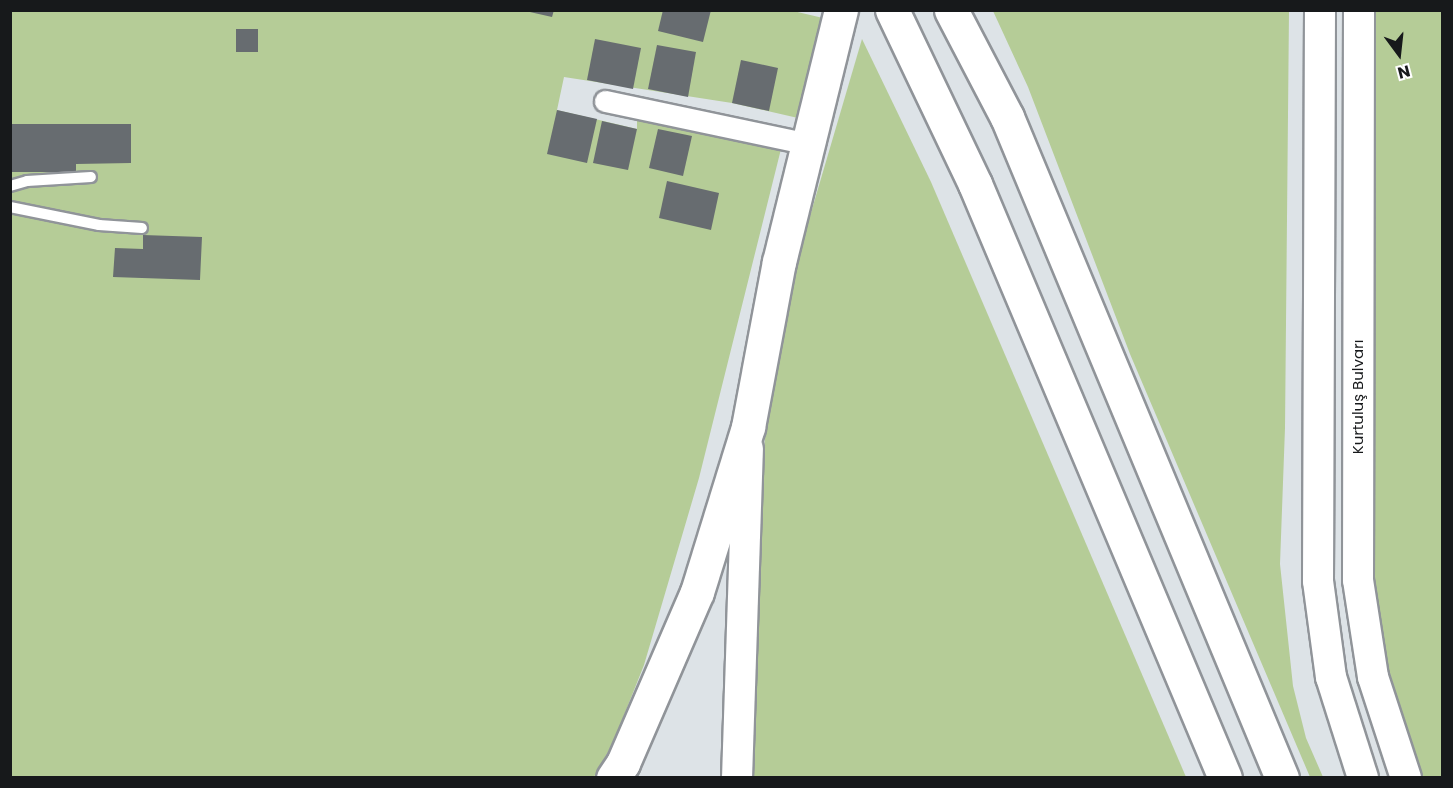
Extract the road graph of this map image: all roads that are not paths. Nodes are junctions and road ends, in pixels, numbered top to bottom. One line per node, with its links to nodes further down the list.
1 (951, 10): 16 (main road)
2 (1320, 10): 17 (main road)
3 (1359, 10): 18 (main road, Kurtuluş Bulvarı)
4 (837, 11): 7 (main road)
5 (898, 20): 15 (main road)
6 (605, 101): 7 (street)
7 (805, 143): 12 (main road)
8 (91, 177): 9 (lane)
9 (10, 186)
10 (10, 207): 11 (lane)
11 (142, 228)
12 (748, 427): 13 (main road); 14 (main road)
13 (613, 777)
14 (737, 777)
15 (1225, 777)
16 (1282, 777)
17 (1362, 777)
18 (1406, 777)

